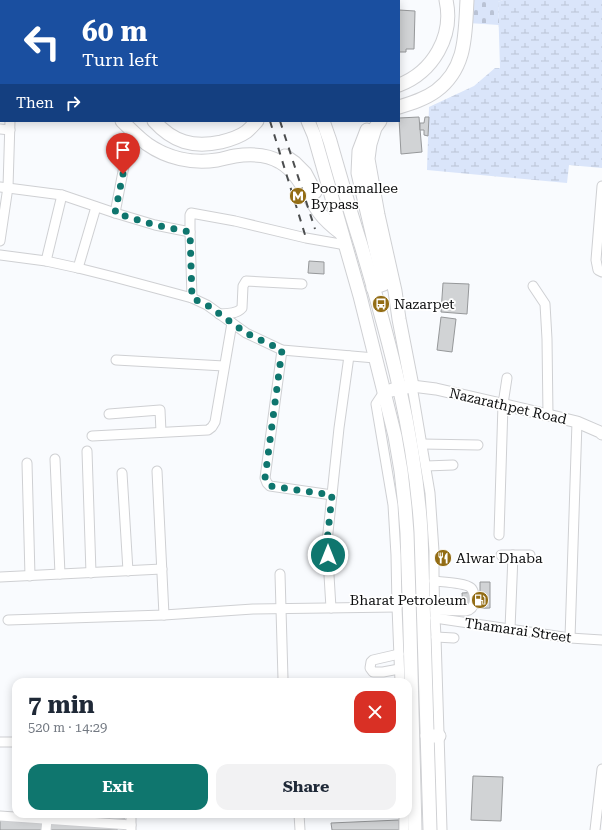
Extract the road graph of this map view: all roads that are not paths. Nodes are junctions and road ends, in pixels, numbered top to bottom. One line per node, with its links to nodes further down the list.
1 (446, 0): 4 (highway)
2 (460, 0): 5 (highway)
3 (467, 0): 6 (highway)
4 (400, 85)
5 (400, 98)
6 (400, 107)
7 (123, 122): 26 (highway)
8 (135, 122): 24 (highway)
9 (155, 122): 10 (highway)
10 (256, 122)
11 (308, 122): 24 (highway)
12 (323, 122): 34 (highway)
13 (372, 122): 34 (highway)
14 (379, 122): 44 (highway)
15 (10, 125): 16 (street); 19 (street)
16 (0, 129)
17 (125, 161): 23 (street)
18 (602, 186): 22 (street)
19 (4, 187): 20 (street); 27 (street)
20 (62, 195): 21 (street); 29 (street)
21 (96, 207): 23 (street); 30 (street)
22 (601, 212): 31 (street)
23 (115, 213): 25 (street)
24 (337, 218): 26 (highway)
25 (190, 232): 26 (street); 35 (street)
26 (344, 240): 40 (highway)
27 (0, 241)
28 (0, 255): 29 (street)
29 (46, 261): 30 (street)
30 (78, 268): 35 (street)
31 (602, 272)
32 (302, 284): 36 (street)
33 (533, 286): 48 (street)
34 (373, 288): 44 (highway)
35 (192, 298): 36 (street)
36 (219, 314): 37 (street)
37 (232, 323): 38 (street); 42 (street)
38 (282, 350): 39 (street); 62 (street)
39 (349, 356): 40 (street); 62 (street)
40 (375, 358): 45 (highway)
41 (116, 360): 42 (street)
42 (224, 366): 50 (street)
43 (507, 378): 46 (street)
44 (406, 387): 45 (highway); 46 (main road, Nazarathpet Road); 53 (street); 72 (highway)
45 (384, 392): 75 (street); 87 (highway)
46 (503, 404): 48 (main road, Nazarathpet Road); 63 (street)
47 (109, 414): 50 (street)
48 (548, 415): 49 (main road, Nazarathpet Road)
49 (577, 422): 51 (main road, Nazarathpet Road); 84 (street)
50 (161, 432): 52 (street)
51 (602, 434)
52 (92, 436)
53 (422, 444): 54 (street); 59 (street)
54 (478, 445)
55 (87, 451): 69 (street)
56 (55, 459): 70 (street)
57 (27, 463): 73 (street)
58 (453, 465): 59 (street)
59 (426, 466): 72 (street)
60 (157, 471): 67 (street)
61 (122, 473): 68 (street)
62 (332, 495): 76 (street)
63 (498, 535)
64 (502, 555): 65 (street)
65 (513, 555): 66 (street); 81 (street)
66 (530, 555)
67 (162, 569): 68 (street); 79 (street)
68 (128, 571): 69 (street)
69 (91, 572): 70 (street)
70 (60, 574): 73 (street)
71 (280, 574): 77 (street)
72 (430, 574): 78 (street); 78 (street); 91 (highway)
73 (30, 576): 74 (street)
74 (0, 577)
75 (397, 606): 76 (street); 86 (street)
76 (331, 608): 77 (street)
77 (281, 609): 79 (street); 88 (street)
78 (435, 614): 81 (street, Thamarai Street); 82 (street)
79 (164, 615): 80 (street)
80 (8, 620)
81 (510, 629): 84 (street, Thamarai Street)
82 (436, 637): 83 (street); 91 (street)
83 (454, 638)
84 (570, 638): 85 (street, Thamarai Street)
85 (602, 640)
86 (399, 654): 87 (street); 87 (street)
87 (405, 668): 89 (street); 90 (highway)
88 (283, 678)
89 (401, 678)
90 (406, 678)
91 (433, 736): 107 (highway); 108 (street)
92 (0, 742): 93 (street)
93 (12, 742)
94 (602, 769): 109 (street)
95 (412, 771): 106 (highway)
96 (0, 816): 97 (street)
97 (12, 817)
98 (31, 818): 101 (street)
99 (299, 818): 104 (street)
100 (404, 818): 105 (street)
101 (46, 819): 102 (street); 103 (street)
102 (131, 827)
103 (46, 830)
104 (300, 830)
105 (404, 830)
106 (416, 830)
107 (430, 830)
108 (442, 830)
109 (595, 830)

